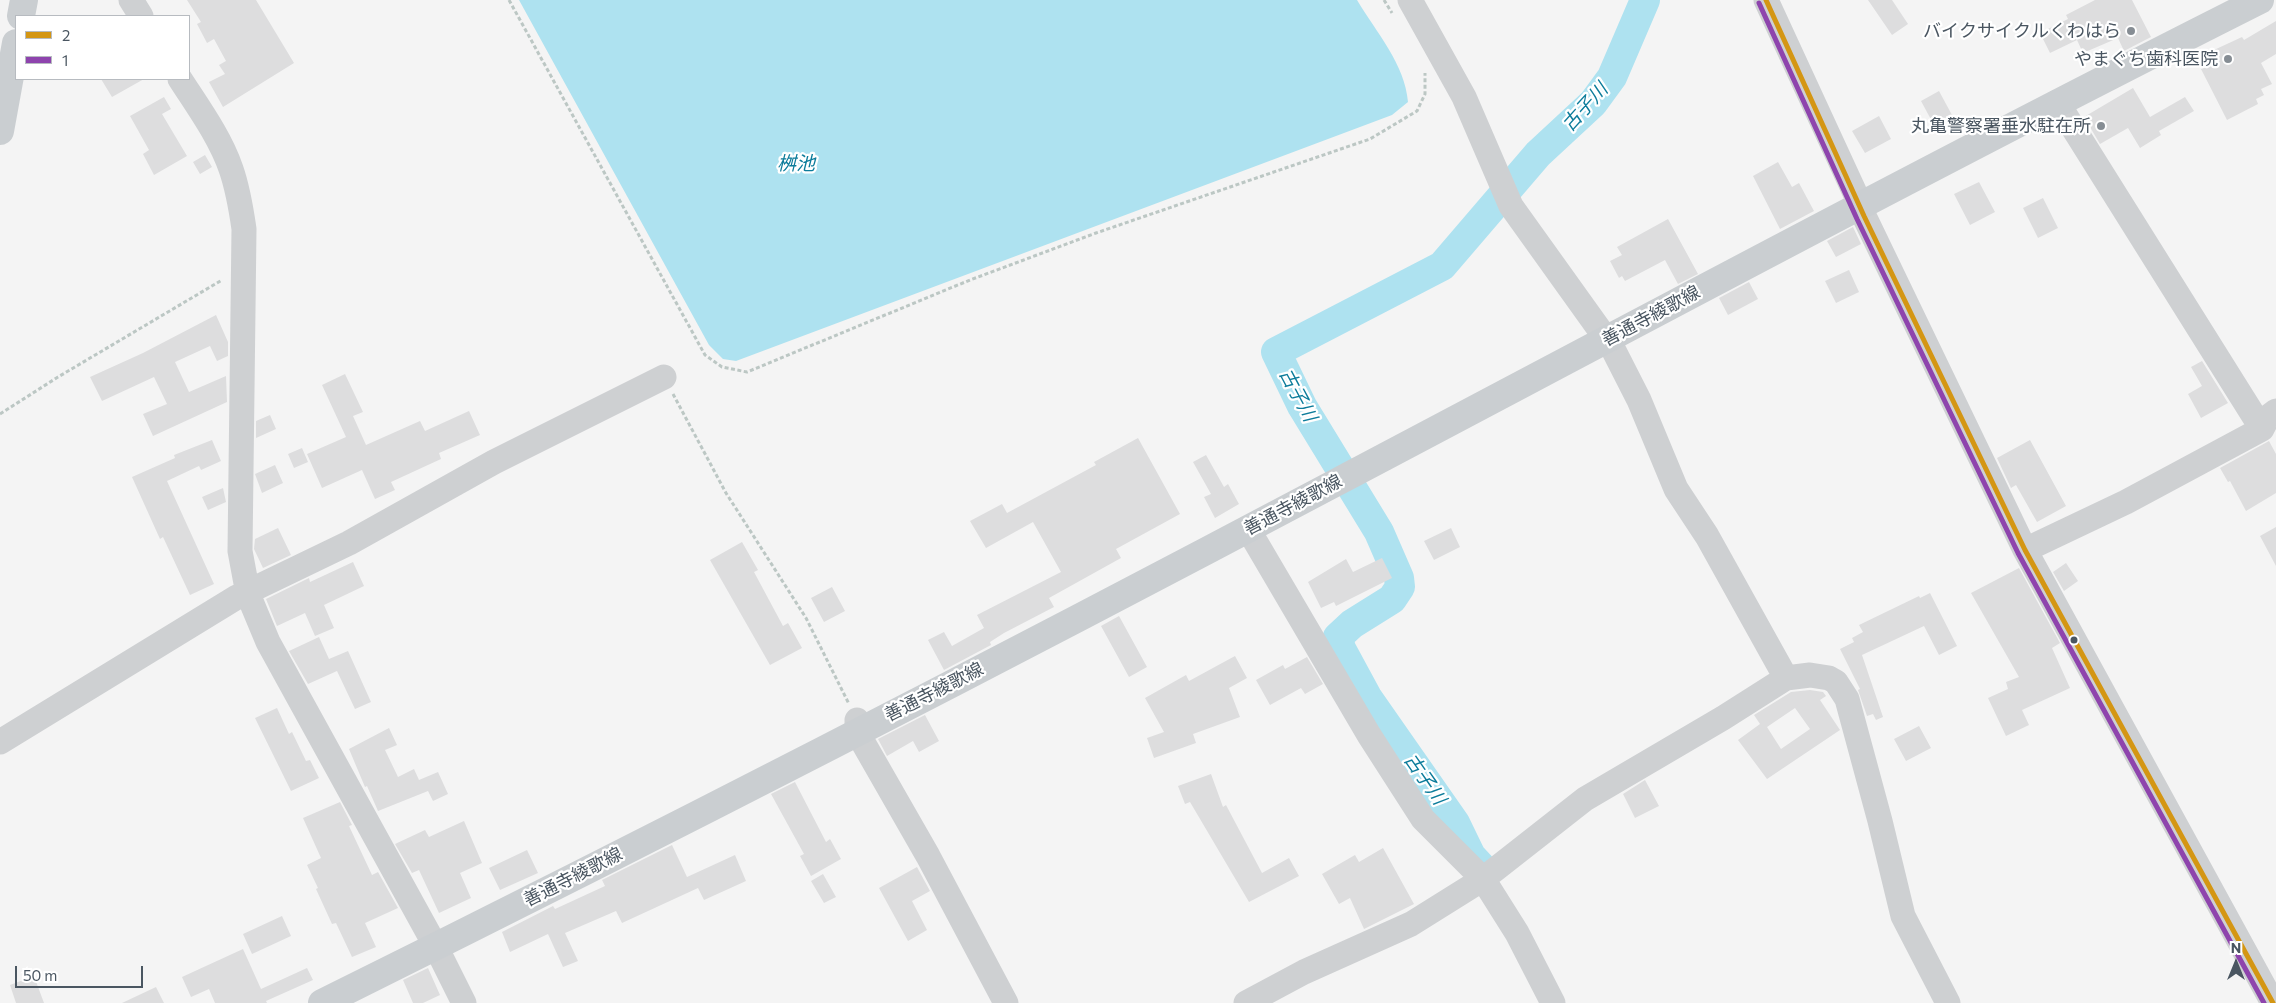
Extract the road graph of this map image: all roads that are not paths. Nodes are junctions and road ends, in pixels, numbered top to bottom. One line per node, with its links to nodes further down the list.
1 (24, 0): 6 (main road)
2 (131, 0): 7 (street)
3 (1766, 0): 14 (street)
4 (2260, 0): 12 (main road, 善通寺綾歌線)
5 (1401, 8): 15 (street)
6 (21, 15)
7 (140, 15)
8 (15, 45): 10 (street)
9 (15, 50): 13 (main road)
10 (0, 55)
11 (181, 80): 20 (street)
12 (2057, 102): 14 (main road, 善通寺綾歌線); 17 (street)
13 (0, 132)
14 (1861, 206): 15 (main road, 善通寺綾歌線); 19 (street)
15 (1606, 339): 18 (main road, 善通寺綾歌線); 21 (street)
16 (664, 377): 20 (street)
17 (2269, 420): 19 (street)
18 (1248, 529): 22 (main road, 善通寺綾歌線); 24 (street)
19 (2025, 550): 32 (street)
20 (248, 594): 23 (street); 25 (street)
21 (1786, 678): 24 (street); 31 (street)
22 (857, 726): 25 (main road, 善通寺綾歌線); 28 (street)
23 (0, 742)
24 (1483, 879): 29 (street); 30 (street)
25 (436, 947): 26 (main road, 善通寺綾歌線); 27 (street)
26 (322, 1003)
27 (464, 1003)
28 (1006, 1003)
29 (1246, 1003)
30 (1552, 1003)
31 (1948, 1003)
32 (2273, 1003)

